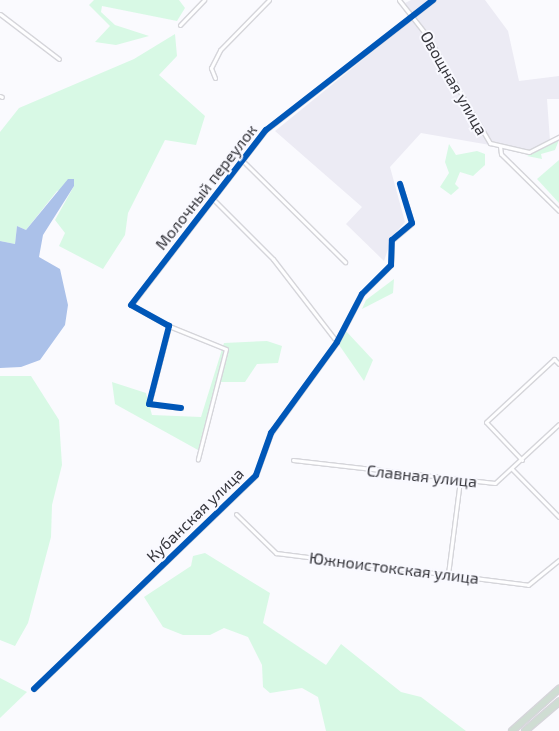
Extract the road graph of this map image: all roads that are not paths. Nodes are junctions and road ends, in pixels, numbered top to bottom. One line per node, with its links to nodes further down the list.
1 (204, 0): 7 (street)
2 (269, 0): 9 (street)
3 (399, 0): 6 (street, Овощная улица)
4 (433, 0): 6 (street, Молочный переулок)
5 (0, 14): 8 (street)
6 (412, 16): 11 (street, Овощная улица); 12 (street, Молочный переулок)
7 (180, 25)
8 (59, 59)
9 (216, 78)
10 (559, 138): 11 (street)
11 (500, 146): 15 (street)
12 (246, 162): 14 (street, Молочный переулок); 16 (street)
13 (400, 184): 18 (street, Кубанская улица)
14 (215, 201): 17 (street, Молочный переулок); 18 (street)
15 (559, 211)
16 (345, 262)
17 (169, 326): 20 (street); 22 (street)
18 (337, 342): 31 (street, Кубанская улица)
19 (559, 364): 24 (street)
20 (181, 408)
21 (558, 426): 24 (street, Славная улица)
22 (198, 459)
23 (294, 460): 26 (street, Славная улица)
24 (522, 460): 25 (street, Славная улица)
25 (512, 469): 26 (street, Славная улица); 28 (street)
26 (460, 480): 30 (street)
27 (236, 514): 30 (street, Южноистокская улица)
28 (559, 516)
29 (559, 560): 30 (street, Южноистокская улица)
30 (448, 574)
31 (34, 689)
32 (559, 689): 34 (highway)
33 (559, 702): 35 (highway)
34 (512, 731)
35 (525, 731)

